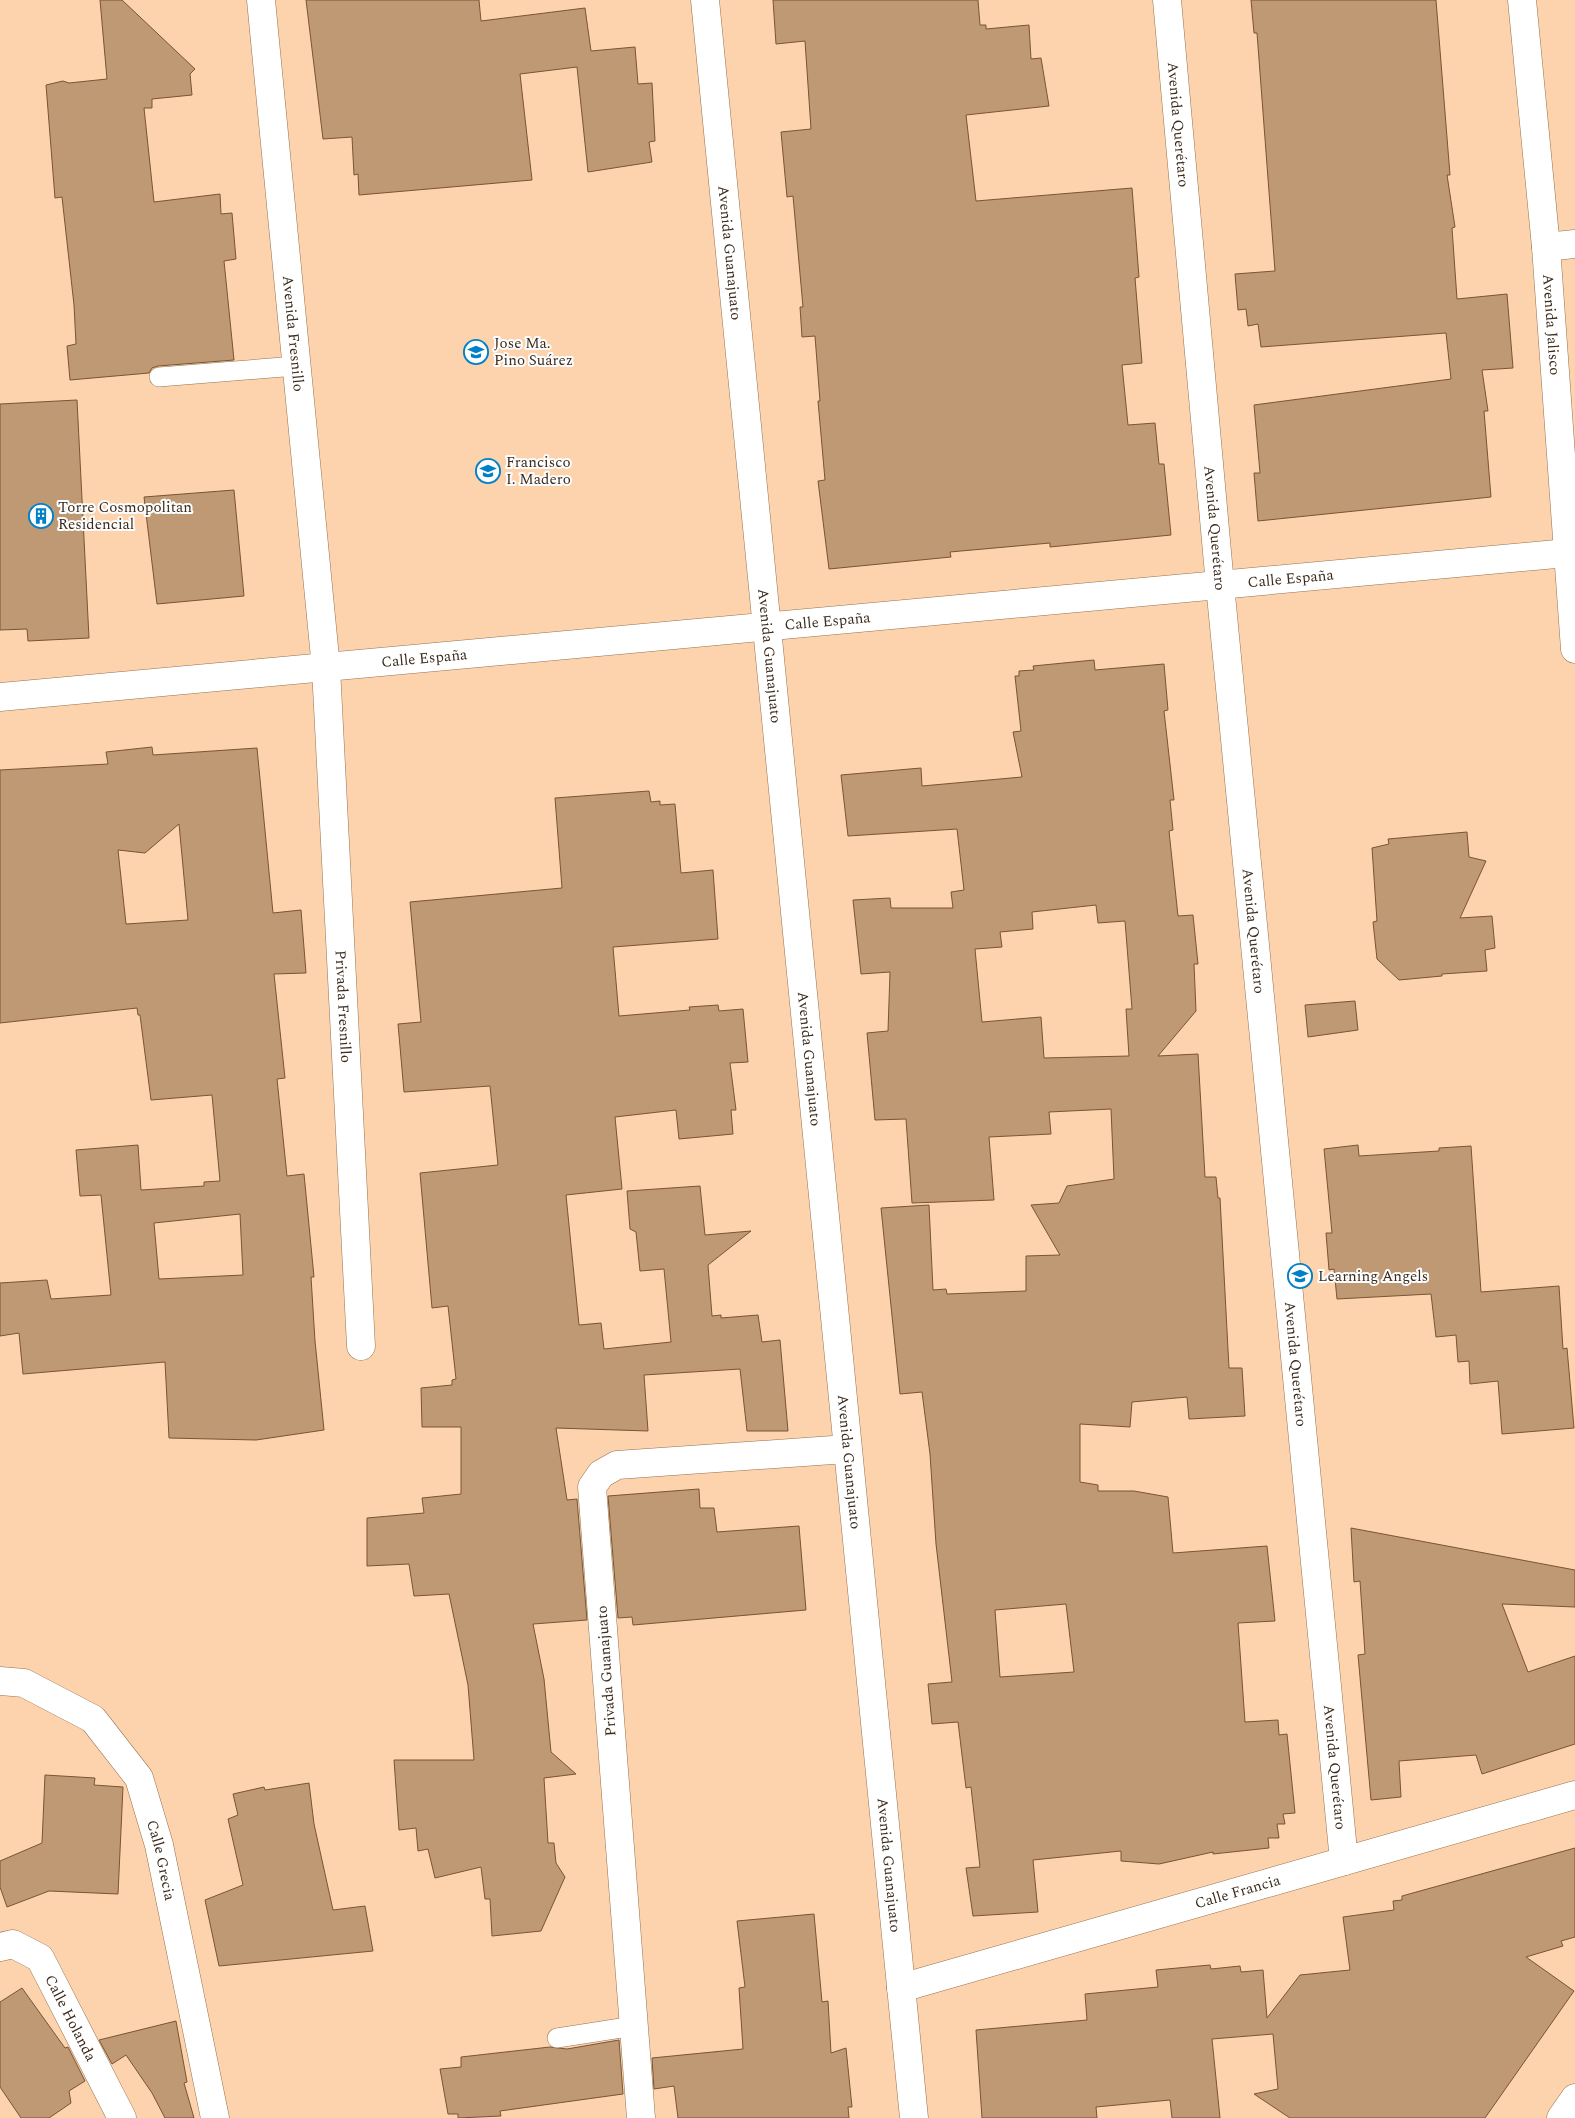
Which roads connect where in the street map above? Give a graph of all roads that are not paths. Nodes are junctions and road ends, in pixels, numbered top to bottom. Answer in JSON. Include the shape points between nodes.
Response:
{"nodes":[{"id":1,"x":261,"y":0,"type":"edge"},
{"id":2,"x":705,"y":0,"type":"edge"},
{"id":3,"x":1167,"y":0,"type":"edge"},
{"id":4,"x":1522,"y":0,"type":"edge"},
{"id":5,"x":1575,"y":244,"type":"edge"},
{"id":6,"x":1546,"y":247,"type":"junction"},
{"id":7,"x":296,"y":366,"type":"junction"},
{"id":8,"x":159,"y":377,"type":"dead end"},
{"id":9,"x":1567,"y":553,"type":"junction"},
{"id":10,"x":1220,"y":585,"type":"junction"},
{"id":11,"x":766,"y":627,"type":"junction"},
{"id":12,"x":1575,"y":649,"type":"edge"},
{"id":13,"x":326,"y":668,"type":"junction"},
{"id":14,"x":0,"y":697,"type":"edge"},
{"id":15,"x":361,"y":1346,"type":"dead end"},
{"id":16,"x":847,"y":1449,"type":"junction"},
{"id":17,"x":0,"y":1681,"type":"edge"},
{"id":18,"x":1575,"y":1795,"type":"edge"},
{"id":19,"x":1344,"y":1861,"type":"junction"},
{"id":20,"x":0,"y":1947,"type":"edge"},
{"id":21,"x":901,"y":1988,"type":"junction"},
{"id":22,"x":634,"y":2026,"type":"junction"},
{"id":23,"x":557,"y":2038,"type":"dead end"},
{"id":24,"x":1575,"y":2098,"type":"edge"},
{"id":25,"x":122,"y":2118,"type":"edge"},
{"id":26,"x":215,"y":2118,"type":"edge"},
{"id":27,"x":641,"y":2118,"type":"edge"},
{"id":28,"x":914,"y":2118,"type":"edge"},
{"id":29,"x":1561,"y":2118,"type":"edge"}],
"edges":[{"from":1,"to":7,"type":"street","name":"Avenida Fresnillo"},
{"from":2,"to":11,"type":"street","name":"Avenida Guanajuato"},
{"from":3,"to":10,"type":"street","name":"Avenida Querétaro"},
{"from":4,"to":6,"type":"street","name":"Avenida Jalisco"},
{"from":5,"to":6,"type":"street"},
{"from":6,"to":9,"type":"street","name":"Avenida Jalisco"},
{"from":7,"to":8,"type":"lane"},
{"from":7,"to":13,"type":"street","name":"Avenida Fresnillo"},
{"from":9,"to":10,"type":"street","name":"Calle España"},
{"from":9,"to":12,"type":"street","name":"Avenida Jalisco"},
{"from":10,"to":11,"type":"street","name":"Calle España"},
{"from":10,"to":19,"type":"street","name":"Avenida Querétaro"},
{"from":11,"to":13,"type":"street","name":"Calle España"},
{"from":11,"to":16,"type":"street","name":"Avenida Guanajuato"},
{"from":13,"to":14,"type":"street","name":"Calle España"},
{"from":13,"to":15,"type":"street","name":"Privada Fresnillo"},
{"from":16,"to":21,"type":"street","name":"Avenida Guanajuato"},
{"from":16,"to":22,"type":"street","name":"Privada Guanajuato","via":[[617,1465],[601,1474],[592,1487]]},
{"from":17,"to":26,"type":"street","name":"Calle Grecia","via":[[24,1683],[93,1719],[139,1778],[159,1845]]},
{"from":18,"to":19,"type":"street","name":"Calle Francia"},
{"from":19,"to":21,"type":"street","name":"Calle Francia"},
{"from":20,"to":25,"type":"street","name":"Calle Holanda","via":[[13,1944],[40,1958]]},
{"from":21,"to":28,"type":"street","name":"Avenida Guanajuato"},
{"from":22,"to":23,"type":"lane"},
{"from":22,"to":27,"type":"street","name":"Privada Guanajuato"},
{"from":24,"to":29,"type":"street"}]}
